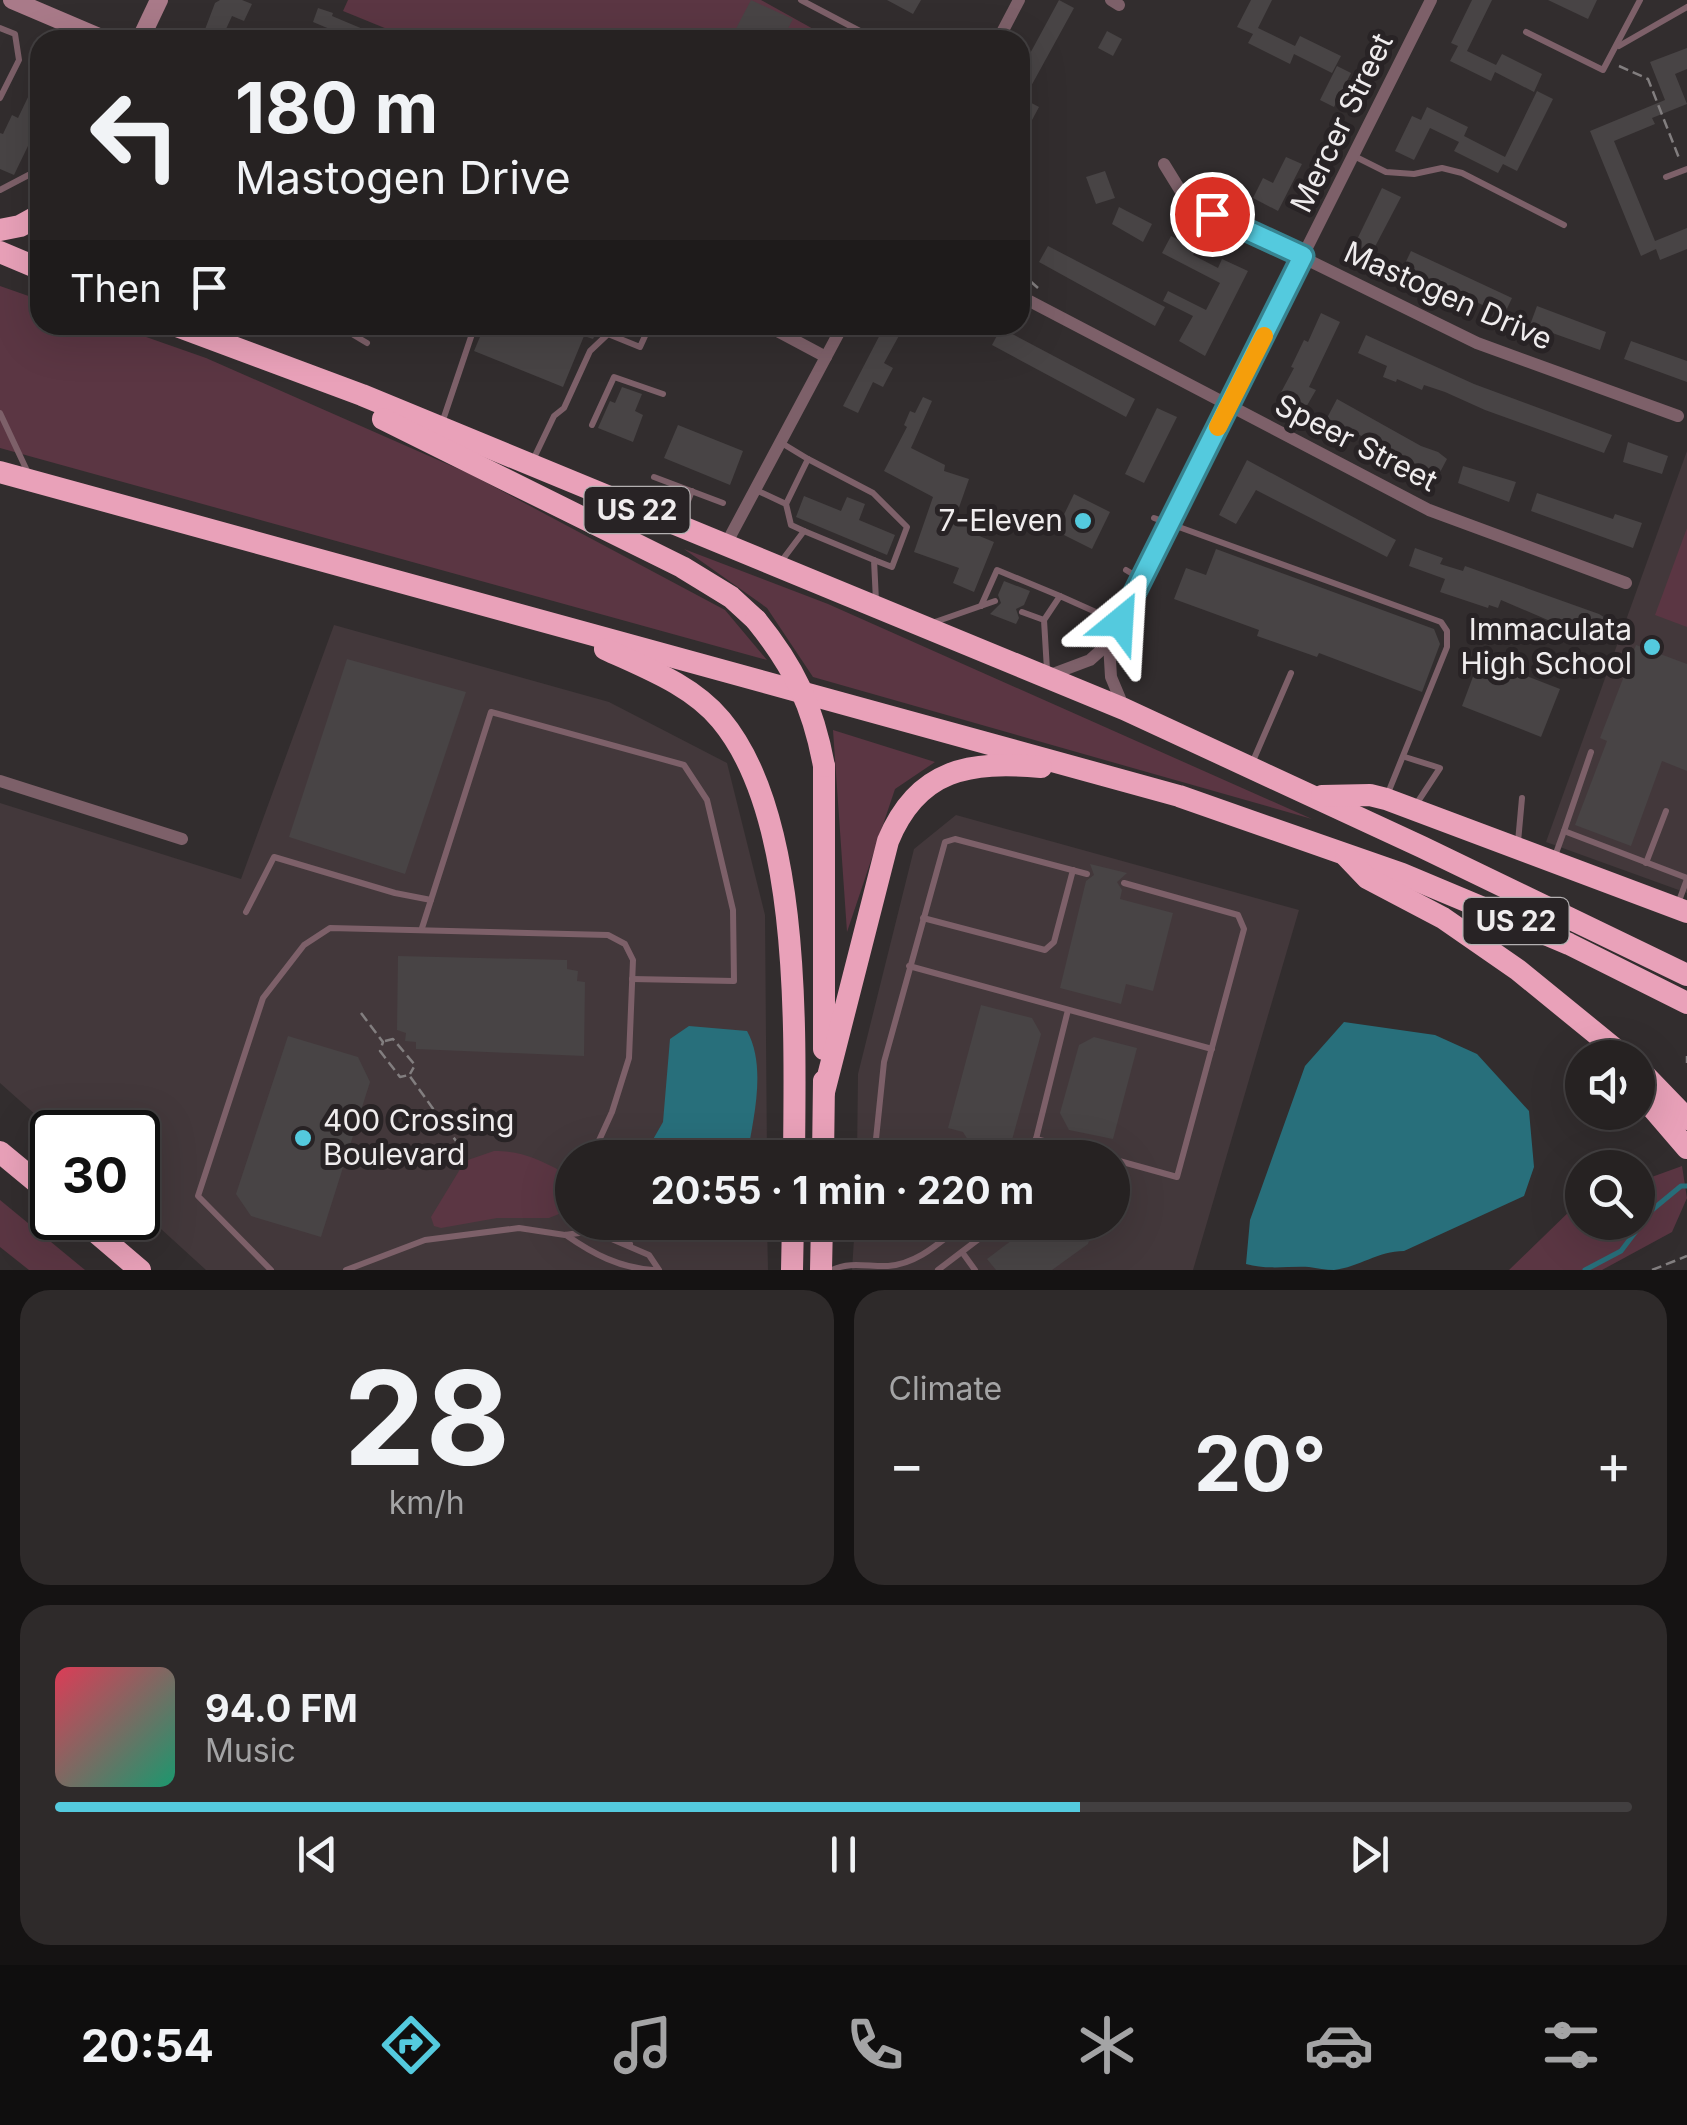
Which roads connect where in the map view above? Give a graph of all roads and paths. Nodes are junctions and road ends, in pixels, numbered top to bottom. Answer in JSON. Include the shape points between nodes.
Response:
{"nodes":[{"id":1,"x":12,"y":0,"type":"edge"},
{"id":2,"x":158,"y":0,"type":"edge"},
{"id":3,"x":801,"y":0,"type":"edge"},
{"id":4,"x":1019,"y":0,"type":"edge"},
{"id":5,"x":1430,"y":0,"type":"edge"},
{"id":6,"x":1640,"y":0,"type":"edge"},
{"id":7,"x":1685,"y":3,"type":"edge"},
{"id":8,"x":69,"y":23,"type":"junction"},
{"id":9,"x":0,"y":28,"type":"edge"},
{"id":10,"x":76,"y":30,"type":"edge"},
{"id":11,"x":84,"y":30,"type":"edge"},
{"id":12,"x":144,"y":30,"type":"edge"},
{"id":13,"x":858,"y":30,"type":"edge"},
{"id":14,"x":1003,"y":30,"type":"edge"},
{"id":15,"x":1526,"y":32,"type":"dead end"},
{"id":16,"x":1615,"y":48,"type":"junction"},
{"id":17,"x":1608,"y":61,"type":"junction"},
{"id":18,"x":0,"y":98,"type":"edge"},
{"id":19,"x":1353,"y":156,"type":"junction"},
{"id":20,"x":1164,"y":164,"type":"dead end"},
{"id":21,"x":1685,"y":170,"type":"edge"},
{"id":22,"x":30,"y":174,"type":"edge"},
{"id":23,"x":1666,"y":177,"type":"dead end"},
{"id":24,"x":0,"y":190,"type":"edge"},
{"id":25,"x":30,"y":220,"type":"edge"},
{"id":26,"x":1564,"y":224,"type":"dead end"},
{"id":27,"x":0,"y":230,"type":"edge"},
{"id":28,"x":0,"y":252,"type":"edge"},
{"id":29,"x":1303,"y":256,"type":"junction"},
{"id":30,"x":30,"y":265,"type":"edge"},
{"id":31,"x":1030,"y":281,"type":"edge"},
{"id":32,"x":1038,"y":288,"type":"dead end"},
{"id":33,"x":1030,"y":301,"type":"edge"},
{"id":34,"x":200,"y":335,"type":"edge"},
{"id":35,"x":354,"y":335,"type":"edge"},
{"id":36,"x":472,"y":335,"type":"edge"},
{"id":37,"x":607,"y":335,"type":"edge"},
{"id":38,"x":610,"y":335,"type":"edge"},
{"id":39,"x":645,"y":335,"type":"edge"},
{"id":40,"x":785,"y":335,"type":"edge"},
{"id":41,"x":838,"y":335,"type":"edge"},
{"id":42,"x":367,"y":343,"type":"dead end"},
{"id":43,"x":226,"y":345,"type":"junction"},
{"id":44,"x":826,"y":357,"type":"junction"},
{"id":45,"x":663,"y":394,"type":"dead end"},
{"id":46,"x":1229,"y":406,"type":"junction"},
{"id":47,"x":0,"y":413,"type":"edge"},
{"id":48,"x":1678,"y":416,"type":"dead end"},
{"id":49,"x":592,"y":425,"type":"dead end"},
{"id":50,"x":440,"y":428,"type":"junction"},
{"id":51,"x":780,"y":442,"type":"junction"},
{"id":52,"x":808,"y":459,"type":"junction"},
{"id":53,"x":530,"y":465,"type":"junction"},
{"id":54,"x":0,"y":472,"type":"edge"},
{"id":55,"x":654,"y":477,"type":"dead end"},
{"id":56,"x":32,"y":480,"type":"junction"},
{"id":57,"x":755,"y":490,"type":"junction"},
{"id":58,"x":692,"y":491,"type":"junction"},
{"id":59,"x":723,"y":503,"type":"dead end"},
{"id":60,"x":786,"y":504,"type":"junction"},
{"id":61,"x":1154,"y":518,"type":"dead end"},
{"id":62,"x":1170,"y":522,"type":"junction"},
{"id":63,"x":678,"y":527,"type":"junction"},
{"id":64,"x":804,"y":531,"type":"junction"},
{"id":65,"x":725,"y":546,"type":"junction"},
{"id":66,"x":874,"y":560,"type":"junction"},
{"id":67,"x":777,"y":567,"type":"junction"},
{"id":68,"x":1126,"y":570,"type":"dead end"},
{"id":69,"x":1142,"y":579,"type":"junction"},
{"id":70,"x":1626,"y":583,"type":"dead end"},
{"id":71,"x":1060,"y":596,"type":"junction"},
{"id":72,"x":995,"y":602,"type":"dead end"},
{"id":73,"x":982,"y":606,"type":"junction"},
{"id":74,"x":876,"y":608,"type":"junction"},
{"id":75,"x":1022,"y":612,"type":"dead end"},
{"id":76,"x":1044,"y":620,"type":"junction"},
{"id":77,"x":548,"y":622,"type":"junction"},
{"id":78,"x":1120,"y":622,"type":"junction"},
{"id":79,"x":924,"y":627,"type":"junction"},
{"id":80,"x":1109,"y":643,"type":"junction"},
{"id":81,"x":1291,"y":672,"type":"dead end"},
{"id":82,"x":1047,"y":676,"type":"junction"},
{"id":83,"x":1124,"y":709,"type":"junction"},
{"id":84,"x":1591,"y":752,"type":"dead end"},
{"id":85,"x":1405,"y":757,"type":"junction"},
{"id":86,"x":1250,"y":766,"type":"junction"},
{"id":87,"x":1094,"y":772,"type":"junction"},
{"id":88,"x":0,"y":781,"type":"edge"},
{"id":89,"x":1313,"y":796,"type":"junction"},
{"id":90,"x":1522,"y":798,"type":"dead end"},
{"id":91,"x":1386,"y":799,"type":"junction"},
{"id":92,"x":1414,"y":808,"type":"junction"},
{"id":93,"x":1666,"y":810,"type":"dead end"},
{"id":94,"x":1564,"y":831,"type":"junction"},
{"id":95,"x":182,"y":839,"type":"dead end"},
{"id":96,"x":1517,"y":848,"type":"junction"},
{"id":97,"x":1340,"y":850,"type":"junction"},
{"id":98,"x":1552,"y":862,"type":"junction"},
{"id":99,"x":1646,"y":863,"type":"junction"},
{"id":100,"x":1073,"y":870,"type":"junction"},
{"id":101,"x":1087,"y":874,"type":"dead end"},
{"id":102,"x":1687,"y":879,"type":"edge"},
{"id":103,"x":1124,"y":883,"type":"dead end"},
{"id":104,"x":431,"y":900,"type":"junction"},
{"id":105,"x":1682,"y":910,"type":"edge"},
{"id":106,"x":246,"y":912,"type":"dead end"},
{"id":107,"x":923,"y":918,"type":"junction"},
{"id":108,"x":422,"y":928,"type":"junction"},
{"id":109,"x":909,"y":966,"type":"junction"},
{"id":110,"x":1687,"y":975,"type":"edge"},
{"id":111,"x":632,"y":979,"type":"junction"},
{"id":112,"x":1687,"y":1003,"type":"edge"},
{"id":113,"x":1068,"y":1010,"type":"junction"},
{"id":114,"x":362,"y":1012,"type":"dead end"},
{"id":115,"x":1589,"y":1029,"type":"junction"},
{"id":116,"x":1597,"y":1040,"type":"edge"},
{"id":117,"x":1603,"y":1040,"type":"edge"},
{"id":118,"x":384,"y":1042,"type":"junction"},
{"id":119,"x":1212,"y":1049,"type":"junction"},
{"id":120,"x":1687,"y":1056,"type":"edge"},
{"id":121,"x":1687,"y":1064,"type":"edge"},
{"id":122,"x":409,"y":1076,"type":"junction"},
{"id":123,"x":1655,"y":1086,"type":"edge"},
{"id":124,"x":824,"y":1092,"type":"junction"},
{"id":125,"x":1655,"y":1111,"type":"edge"},
{"id":126,"x":1687,"y":1119,"type":"edge"},
{"id":127,"x":876,"y":1139,"type":"dead end"},
{"id":128,"x":1036,"y":1139,"type":"joint"},
{"id":129,"x":456,"y":1140,"type":"dead end"},
{"id":130,"x":599,"y":1140,"type":"edge"},
{"id":131,"x":794,"y":1140,"type":"edge"},
{"id":132,"x":823,"y":1140,"type":"edge"},
{"id":133,"x":1040,"y":1140,"type":"edge"},
{"id":134,"x":1687,"y":1148,"type":"edge"},
{"id":135,"x":0,"y":1152,"type":"edge"},
{"id":136,"x":1130,"y":1163,"type":"edge"},
{"id":137,"x":30,"y":1177,"type":"edge"},
{"id":138,"x":555,"y":1233,"type":"edge"},
{"id":139,"x":105,"y":1240,"type":"edge"},
{"id":140,"x":573,"y":1240,"type":"edge"},
{"id":141,"x":617,"y":1240,"type":"edge"},
{"id":142,"x":626,"y":1240,"type":"edge"},
{"id":143,"x":793,"y":1240,"type":"edge"},
{"id":144,"x":822,"y":1240,"type":"edge"},
{"id":145,"x":943,"y":1240,"type":"edge"},
{"id":146,"x":978,"y":1240,"type":"edge"},
{"id":147,"x":630,"y":1245,"type":"junction"},
{"id":148,"x":962,"y":1252,"type":"junction"},
{"id":149,"x":1687,"y":1256,"type":"edge"},
{"id":150,"x":140,"y":1270,"type":"edge"},
{"id":151,"x":271,"y":1270,"type":"edge"},
{"id":152,"x":346,"y":1270,"type":"edge"},
{"id":153,"x":656,"y":1270,"type":"edge"},
{"id":154,"x":792,"y":1270,"type":"edge"},
{"id":155,"x":821,"y":1270,"type":"edge"},
{"id":156,"x":832,"y":1270,"type":"edge"},
{"id":157,"x":938,"y":1270,"type":"edge"},
{"id":158,"x":974,"y":1270,"type":"edge"},
{"id":159,"x":1652,"y":1270,"type":"edge"}],
"edges":[{"from":1,"to":8,"type":"street"},
{"from":2,"to":12,"type":"street"},
{"from":3,"to":13,"type":"lane"},
{"from":4,"to":14,"type":"street"},
{"from":5,"to":19,"type":"street","name":"Mercer Street"},
{"from":6,"to":16,"type":"lane"},
{"from":7,"to":16,"type":"lane"},
{"from":8,"to":10,"type":"street"},
{"from":8,"to":11,"type":"street"},
{"from":9,"to":18,"type":"lane","via":[[15,34],[18,60]]},
{"from":15,"to":17,"type":"lane","via":[[1604,70]]},
{"from":16,"to":17,"type":"lane"},
{"from":17,"to":21,"type":"path","via":[[1648,79]]},
{"from":19,"to":26,"type":"lane","via":[[1386,172],[1462,173]]},
{"from":19,"to":29,"type":"street","name":"Mercer Street"},
{"from":20,"to":29,"type":"street","name":"Mastogen Drive","via":[[1196,203]]},
{"from":21,"to":23,"type":"lane"},
{"from":22,"to":24,"type":"lane"},
{"from":25,"to":27,"type":"highway"},
{"from":28,"to":30,"type":"highway"},
{"from":29,"to":46,"type":"street","name":"Mercer Street"},
{"from":29,"to":48,"type":"street","name":"Mastogen Drive","via":[[1477,343]]},
{"from":31,"to":32,"type":"path"},
{"from":33,"to":46,"type":"street","name":"Speer Street"},
{"from":34,"to":43,"type":"highway","number":"US 22"},
{"from":35,"to":42,"type":"lane"},
{"from":36,"to":50,"type":"lane"},
{"from":37,"to":53,"type":"lane","via":[[590,351]]},
{"from":38,"to":39,"type":"lane","via":[[640,347]]},
{"from":40,"to":44,"type":"street"},
{"from":41,"to":44,"type":"street"},
{"from":43,"to":50,"type":"highway","number":"US 22"},
{"from":43,"to":124,"type":"highway","bridge":true,"via":[[682,567],[756,620],[793,670],[824,766]]},
{"from":44,"to":51,"type":"street"},
{"from":45,"to":49,"type":"lane","via":[[614,378]]},
{"from":46,"to":62,"type":"street","name":"Mercer Street"},
{"from":46,"to":70,"type":"street","name":"Speer Street","via":[[1429,510]]},
{"from":47,"to":56,"type":"lane"},
{"from":50,"to":53,"type":"highway","number":"US 22"},
{"from":51,"to":52,"type":"lane"},
{"from":51,"to":57,"type":"street"},
{"from":52,"to":60,"type":"lane"},
{"from":52,"to":66,"type":"lane","via":[[873,493],[907,527],[892,567]]},
{"from":53,"to":63,"type":"highway","number":"US 22"},
{"from":54,"to":56,"type":"highway","number":"US 22"},
{"from":55,"to":58,"type":"lane"},
{"from":56,"to":77,"type":"highway","number":"US 22"},
{"from":57,"to":60,"type":"lane"},
{"from":57,"to":65,"type":"street"},
{"from":58,"to":59,"type":"lane"},
{"from":58,"to":63,"type":"lane"},
{"from":60,"to":64,"type":"lane","via":[[791,525]]},
{"from":61,"to":62,"type":"lane"},
{"from":62,"to":69,"type":"street","name":"Mercer Street"},
{"from":62,"to":85,"type":"lane","via":[[1440,622],[1447,646]]},
{"from":63,"to":65,"type":"highway","number":"US 22"},
{"from":64,"to":66,"type":"lane"},
{"from":64,"to":67,"type":"lane"},
{"from":65,"to":67,"type":"highway","number":"US 22"},
{"from":66,"to":74,"type":"lane"},
{"from":67,"to":74,"type":"highway","number":"US 22"},
{"from":68,"to":69,"type":"lane"},
{"from":69,"to":78,"type":"street","name":"Mercer Street"},
{"from":71,"to":73,"type":"lane","via":[[997,570]]},
{"from":71,"to":76,"type":"lane"},
{"from":71,"to":78,"type":"lane"},
{"from":72,"to":73,"type":"lane"},
{"from":73,"to":79,"type":"lane"},
{"from":74,"to":79,"type":"highway","number":"US 22"},
{"from":75,"to":76,"type":"lane"},
{"from":76,"to":82,"type":"lane"},
{"from":77,"to":87,"type":"highway","number":"US 22"},
{"from":77,"to":131,"type":"highway","via":[[692,692],[746,753],[763,795],[783,890],[793,1001]]},
{"from":78,"to":80,"type":"street","name":"Mercer Street"},
{"from":79,"to":82,"type":"highway","number":"US 22"},
{"from":80,"to":82,"type":"street","via":[[1090,660]]},
{"from":80,"to":83,"type":"street"},
{"from":81,"to":86,"type":"lane"},
{"from":82,"to":83,"type":"highway","number":"US 22"},
{"from":83,"to":86,"type":"highway","number":"US 22"},
{"from":84,"to":94,"type":"lane"},
{"from":85,"to":91,"type":"lane"},
{"from":85,"to":92,"type":"lane","via":[[1440,768]]},
{"from":86,"to":89,"type":"highway","number":"US 22"},
{"from":87,"to":97,"type":"highway","number":"US 22"},
{"from":87,"to":124,"type":"highway","via":[[968,767],[910,800],[888,841]]},
{"from":88,"to":95,"type":"street"},
{"from":89,"to":91,"type":"highway"},
{"from":89,"to":110,"type":"highway","number":"US 22"},
{"from":90,"to":96,"type":"lane"},
{"from":91,"to":92,"type":"highway"},
{"from":92,"to":96,"type":"highway"},
{"from":93,"to":99,"type":"lane"},
{"from":94,"to":98,"type":"lane"},
{"from":94,"to":99,"type":"lane"},
{"from":96,"to":98,"type":"highway"},
{"from":97,"to":112,"type":"highway","number":"US 22","via":[[1569,944]]},
{"from":97,"to":115,"type":"highway","via":[[1367,878],[1470,936]]},
{"from":98,"to":105,"type":"highway"},
{"from":99,"to":102,"type":"lane"},
{"from":100,"to":101,"type":"lane"},
{"from":100,"to":107,"type":"lane","via":[[950,840]]},
{"from":100,"to":107,"type":"lane","via":[[1054,942],[1044,950]]},
{"from":102,"to":105,"type":"lane"},
{"from":103,"to":119,"type":"lane","via":[[1242,918]]},
{"from":104,"to":106,"type":"lane","via":[[274,857]]},
{"from":104,"to":108,"type":"lane"},
{"from":104,"to":111,"type":"lane","via":[[491,712],[684,765],[707,800],[733,910],[734,981]]},
{"from":107,"to":109,"type":"lane"},
{"from":108,"to":111,"type":"lane","via":[[608,935],[630,951]]},
{"from":108,"to":151,"type":"lane","via":[[330,928],[304,945],[263,998],[198,1196]]},
{"from":109,"to":113,"type":"lane"},
{"from":109,"to":127,"type":"lane","via":[[884,1062]]},
{"from":111,"to":130,"type":"lane","via":[[629,1058]]},
{"from":113,"to":119,"type":"lane"},
{"from":113,"to":128,"type":"lane"},
{"from":114,"to":118,"type":"path"},
{"from":115,"to":116,"type":"highway"},
{"from":115,"to":117,"type":"highway"},
{"from":118,"to":122,"type":"path","via":[[380,1051],[400,1077]]},
{"from":118,"to":122,"type":"path","via":[[393,1040],[415,1065]]},
{"from":119,"to":136,"type":"lane","via":[[1177,1176]]},
{"from":120,"to":121,"type":"path"},
{"from":122,"to":129,"type":"path"},
{"from":123,"to":126,"type":"highway"},
{"from":124,"to":132,"type":"highway"},
{"from":125,"to":134,"type":"highway"},
{"from":128,"to":133,"type":"lane"},
{"from":135,"to":137,"type":"highway"},
{"from":138,"to":152,"type":"lane","via":[[519,1228],[425,1240]]},
{"from":139,"to":150,"type":"highway"},
{"from":140,"to":153,"type":"lane","via":[[632,1269]]},
{"from":141,"to":147,"type":"lane"},
{"from":142,"to":147,"type":"lane"},
{"from":143,"to":154,"type":"highway"},
{"from":144,"to":155,"type":"highway"},
{"from":145,"to":156,"type":"lane","via":[[906,1263]]},
{"from":146,"to":148,"type":"lane"},
{"from":147,"to":153,"type":"lane","via":[[649,1255]]},
{"from":148,"to":157,"type":"lane"},
{"from":148,"to":158,"type":"lane"},
{"from":149,"to":159,"type":"path"}]}
